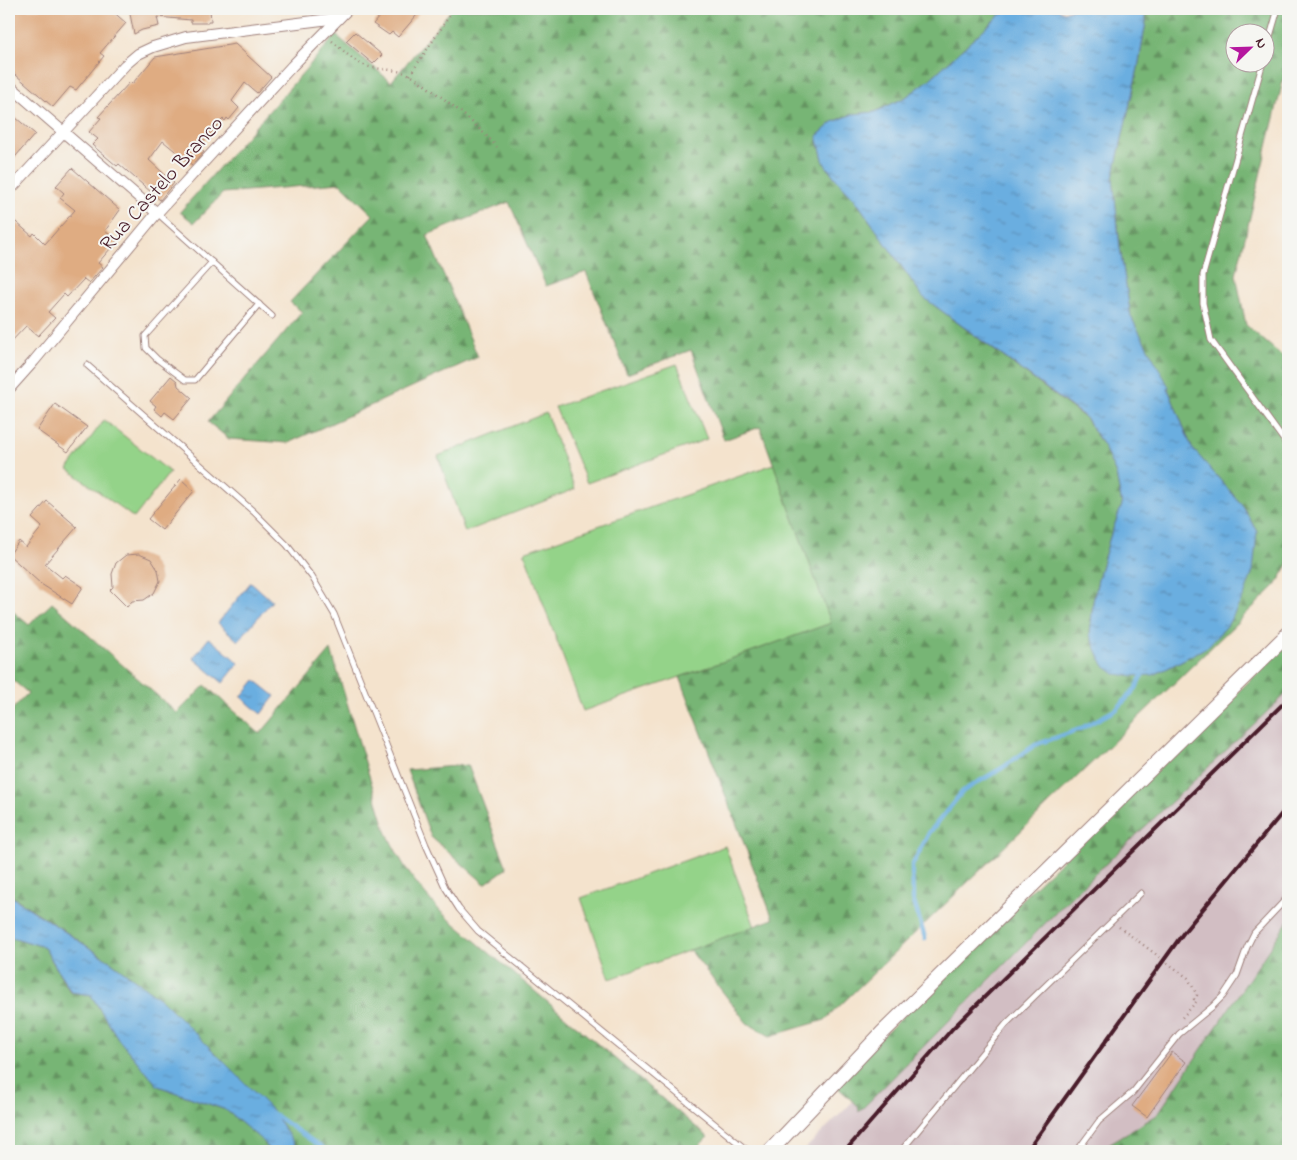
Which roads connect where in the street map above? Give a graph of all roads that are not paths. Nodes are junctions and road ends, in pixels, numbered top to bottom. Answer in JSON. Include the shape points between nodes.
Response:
{"nodes":[{"id":1,"x":348,"y":9,"type":"edge"},
{"id":2,"x":1278,"y":9,"type":"edge"},
{"id":3,"x":338,"y":18,"type":"junction"},
{"id":4,"x":1274,"y":23,"type":"edge"},
{"id":5,"x":1260,"y":72,"type":"edge"},
{"id":6,"x":9,"y":85,"type":"edge"},
{"id":7,"x":62,"y":132,"type":"junction"},
{"id":8,"x":9,"y":191,"type":"edge"},
{"id":9,"x":157,"y":213,"type":"junction"},
{"id":10,"x":212,"y":262,"type":"junction"},
{"id":11,"x":259,"y":304,"type":"junction"},
{"id":12,"x":272,"y":316,"type":"dead end"},
{"id":13,"x":86,"y":366,"type":"dead end"},
{"id":14,"x":9,"y":389,"type":"edge"},
{"id":15,"x":1288,"y":446,"type":"edge"},
{"id":16,"x":1288,"y":634,"type":"edge"},
{"id":17,"x":1141,"y":892,"type":"dead end"},
{"id":18,"x":1288,"y":896,"type":"edge"},
{"id":19,"x":748,"y":1151,"type":"edge"},
{"id":20,"x":770,"y":1151,"type":"edge"},
{"id":21,"x":901,"y":1151,"type":"edge"},
{"id":22,"x":1076,"y":1151,"type":"edge"}],
"edges":[{"from":1,"to":3,"type":"street","name":"Rua Castelo Branco"},
{"from":2,"to":4,"type":"lane"},
{"from":3,"to":7,"type":"street","via":[[186,37],[153,47],[125,65]]},
{"from":3,"to":9,"type":"street","name":"Rua Castelo Branco"},
{"from":5,"to":15,"type":"lane","via":[[1203,275],[1203,303],[1212,340]]},
{"from":6,"to":7,"type":"street"},
{"from":7,"to":8,"type":"street"},
{"from":7,"to":9,"type":"street"},
{"from":9,"to":10,"type":"lane"},
{"from":9,"to":14,"type":"street","name":"Rua Castelo Branco"},
{"from":10,"to":11,"type":"lane"},
{"from":10,"to":11,"type":"lane","via":[[144,336],[146,348],[157,359],[185,380],[195,380]]},
{"from":11,"to":12,"type":"lane"},
{"from":13,"to":19,"type":"lane","via":[[254,512],[287,545],[312,578],[334,614],[426,845],[459,909],[478,931]]},
{"from":16,"to":20,"type":"street","via":[[889,1026]]},
{"from":17,"to":21,"type":"lane","via":[[1006,1024]]},
{"from":18,"to":22,"type":"lane","via":[[1252,936],[1237,974],[1223,996],[1179,1034],[1133,1092],[1100,1121]]}]}
